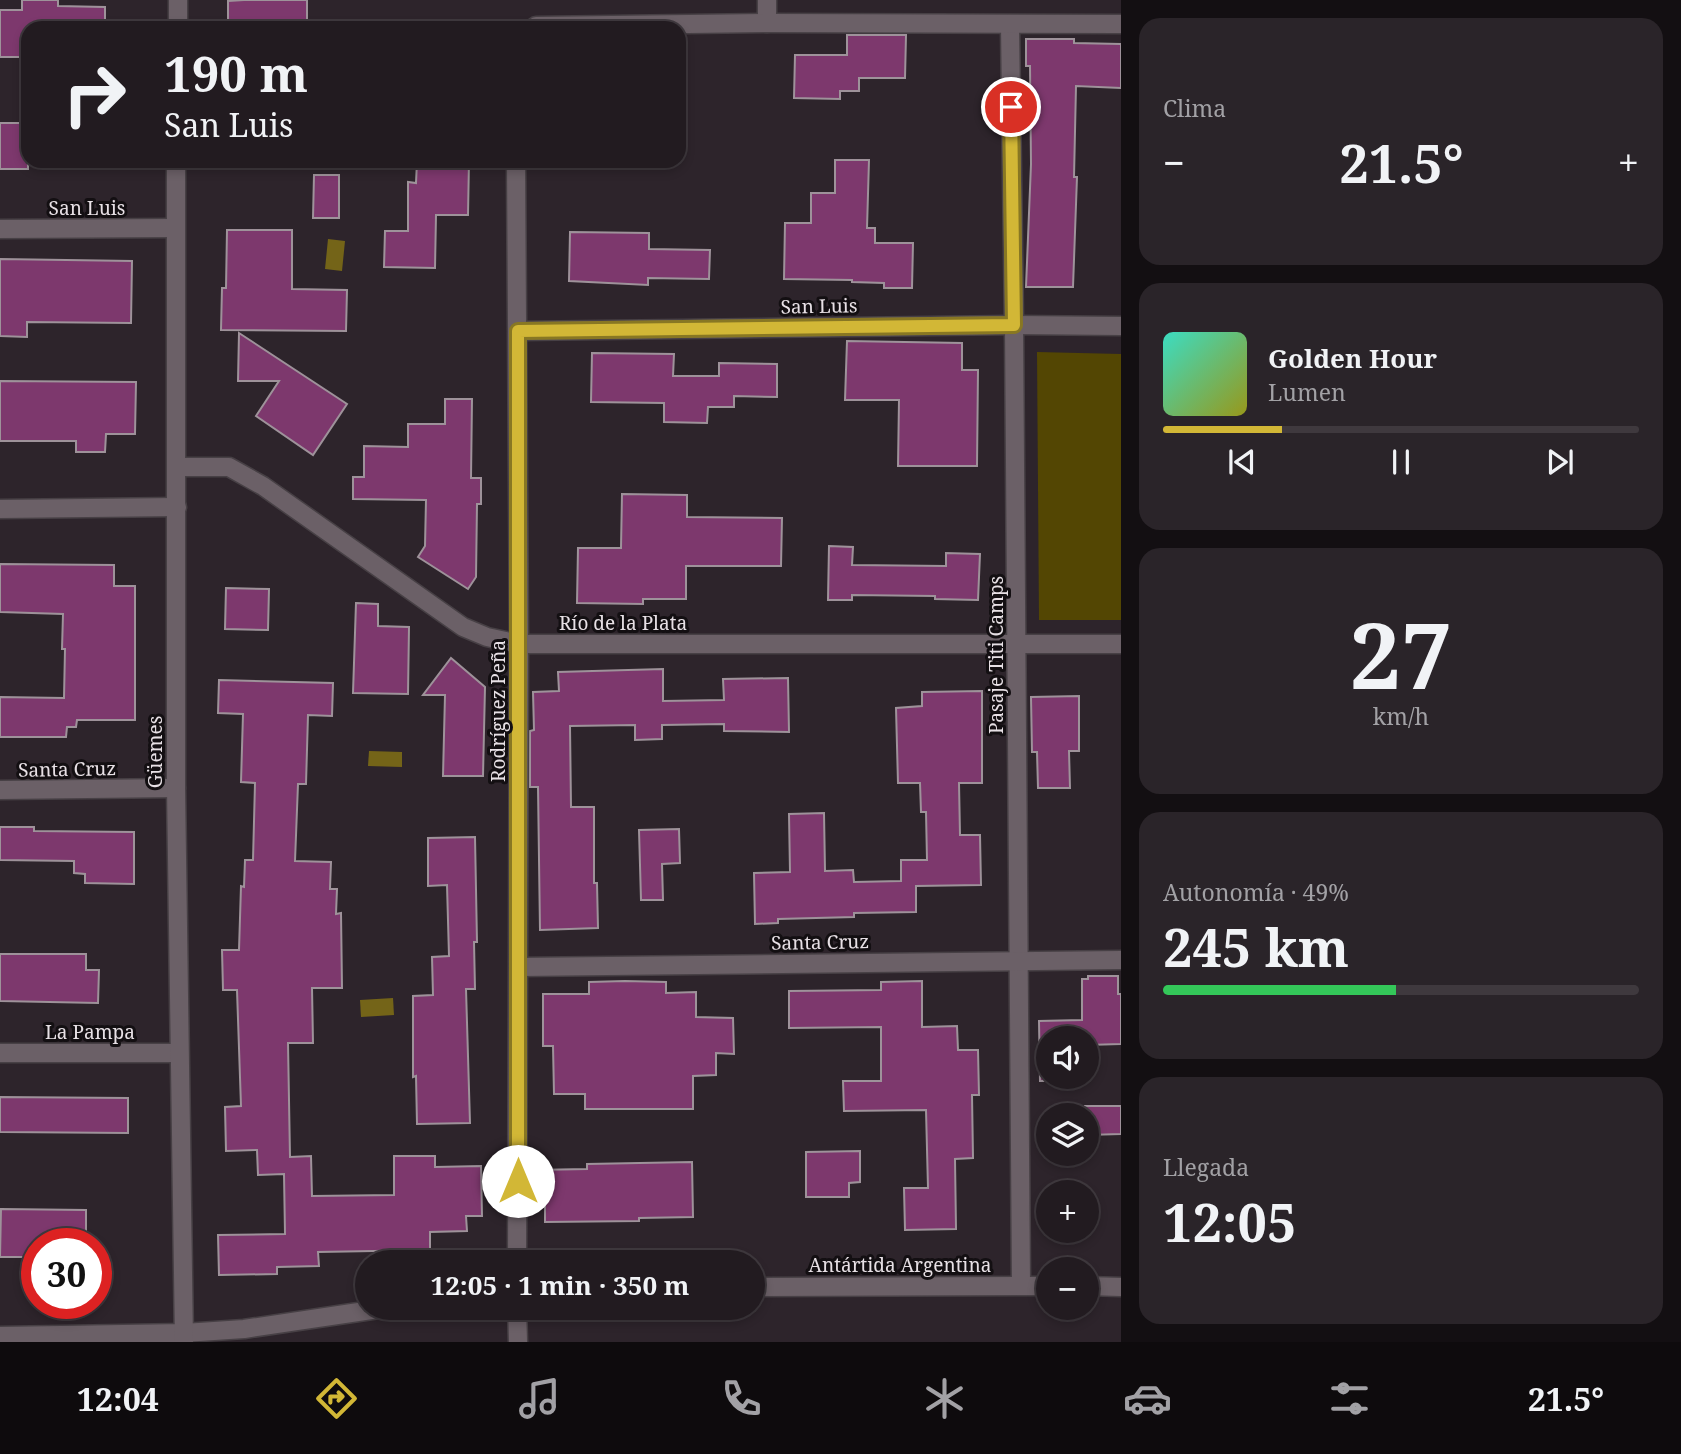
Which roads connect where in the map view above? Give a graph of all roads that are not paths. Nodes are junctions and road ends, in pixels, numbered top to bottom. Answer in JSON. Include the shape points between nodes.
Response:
{"nodes":[{"id":1,"x":178,"y":0,"type":"edge"},
{"id":2,"x":767,"y":0,"type":"edge"},
{"id":3,"x":177,"y":21,"type":"edge"},
{"id":4,"x":767,"y":23,"type":"junction"},
{"id":5,"x":686,"y":24,"type":"edge"},
{"id":6,"x":1010,"y":24,"type":"junction"},
{"id":7,"x":1121,"y":24,"type":"edge"},
{"id":8,"x":176,"y":168,"type":"edge"},
{"id":9,"x":516,"y":168,"type":"edge"},
{"id":10,"x":175,"y":228,"type":"junction"},
{"id":11,"x":0,"y":229,"type":"edge"},
{"id":12,"x":1014,"y":325,"type":"junction"},
{"id":13,"x":1121,"y":326,"type":"edge"},
{"id":14,"x":518,"y":331,"type":"junction"},
{"id":15,"x":177,"y":467,"type":"junction"},
{"id":16,"x":177,"y":507,"type":"junction"},
{"id":17,"x":0,"y":509,"type":"edge"},
{"id":18,"x":519,"y":644,"type":"junction"},
{"id":19,"x":1121,"y":644,"type":"edge"},
{"id":20,"x":1017,"y":645,"type":"junction"},
{"id":21,"x":176,"y":789,"type":"junction"},
{"id":22,"x":0,"y":790,"type":"edge"},
{"id":23,"x":1121,"y":960,"type":"edge"},
{"id":24,"x":1019,"y":961,"type":"junction"},
{"id":25,"x":519,"y":967,"type":"junction"},
{"id":26,"x":179,"y":1053,"type":"junction"},
{"id":27,"x":0,"y":1054,"type":"edge"},
{"id":28,"x":517,"y":1250,"type":"edge"},
{"id":29,"x":1021,"y":1285,"type":"junction"},
{"id":30,"x":1036,"y":1286,"type":"edge"},
{"id":31,"x":1099,"y":1286,"type":"edge"},
{"id":32,"x":765,"y":1287,"type":"edge"},
{"id":33,"x":1121,"y":1287,"type":"edge"},
{"id":34,"x":355,"y":1312,"type":"edge"},
{"id":35,"x":517,"y":1320,"type":"edge"},
{"id":36,"x":0,"y":1336,"type":"edge"},
{"id":37,"x":184,"y":1338,"type":"edge"},
{"id":38,"x":518,"y":1342,"type":"edge"}],
"edges":[{"from":1,"to":3,"type":"street"},
{"from":2,"to":4,"type":"street"},
{"from":4,"to":5,"type":"street"},
{"from":4,"to":6,"type":"street"},
{"from":6,"to":7,"type":"street"},
{"from":6,"to":12,"type":"street","name":"Pasaje Titi Camps"},
{"from":8,"to":10,"type":"street","name":"Güemes"},
{"from":9,"to":14,"type":"street","name":"Rodríguez Peña"},
{"from":10,"to":11,"type":"street","name":"San Luis"},
{"from":10,"to":15,"type":"street","name":"Güemes"},
{"from":12,"to":13,"type":"street","name":"San Luis"},
{"from":12,"to":14,"type":"street","name":"San Luis"},
{"from":12,"to":20,"type":"street","name":"Pasaje Titi Camps"},
{"from":14,"to":18,"type":"street","name":"Rodríguez Peña"},
{"from":15,"to":16,"type":"street","name":"Güemes"},
{"from":15,"to":18,"type":"street","name":"Río de la Plata","via":[[229,467],[263,486],[463,627]]},
{"from":16,"to":17,"type":"street"},
{"from":16,"to":21,"type":"street","name":"Güemes"},
{"from":18,"to":20,"type":"street","name":"Río de la Plata"},
{"from":18,"to":25,"type":"street","name":"Rodríguez Peña"},
{"from":19,"to":20,"type":"street","name":"Río de la Plata"},
{"from":20,"to":24,"type":"street","name":"Pasaje Titi Camps"},
{"from":21,"to":22,"type":"street","name":"Santa Cruz"},
{"from":21,"to":26,"type":"street","name":"Güemes"},
{"from":23,"to":24,"type":"street","name":"Santa Cruz"},
{"from":24,"to":25,"type":"street","name":"Santa Cruz"},
{"from":24,"to":29,"type":"street","name":"Pasaje Titi Camps"},
{"from":25,"to":28,"type":"street","name":"Rodríguez Peña"},
{"from":26,"to":27,"type":"street","name":"La Pampa"},
{"from":26,"to":37,"type":"street","name":"Güemes"},
{"from":29,"to":30,"type":"street","name":"Antártida Argentina"},
{"from":29,"to":32,"type":"street","name":"Antártida Argentina"},
{"from":31,"to":33,"type":"street"},
{"from":34,"to":37,"type":"street"},
{"from":35,"to":38,"type":"street"},
{"from":36,"to":37,"type":"street"}]}
